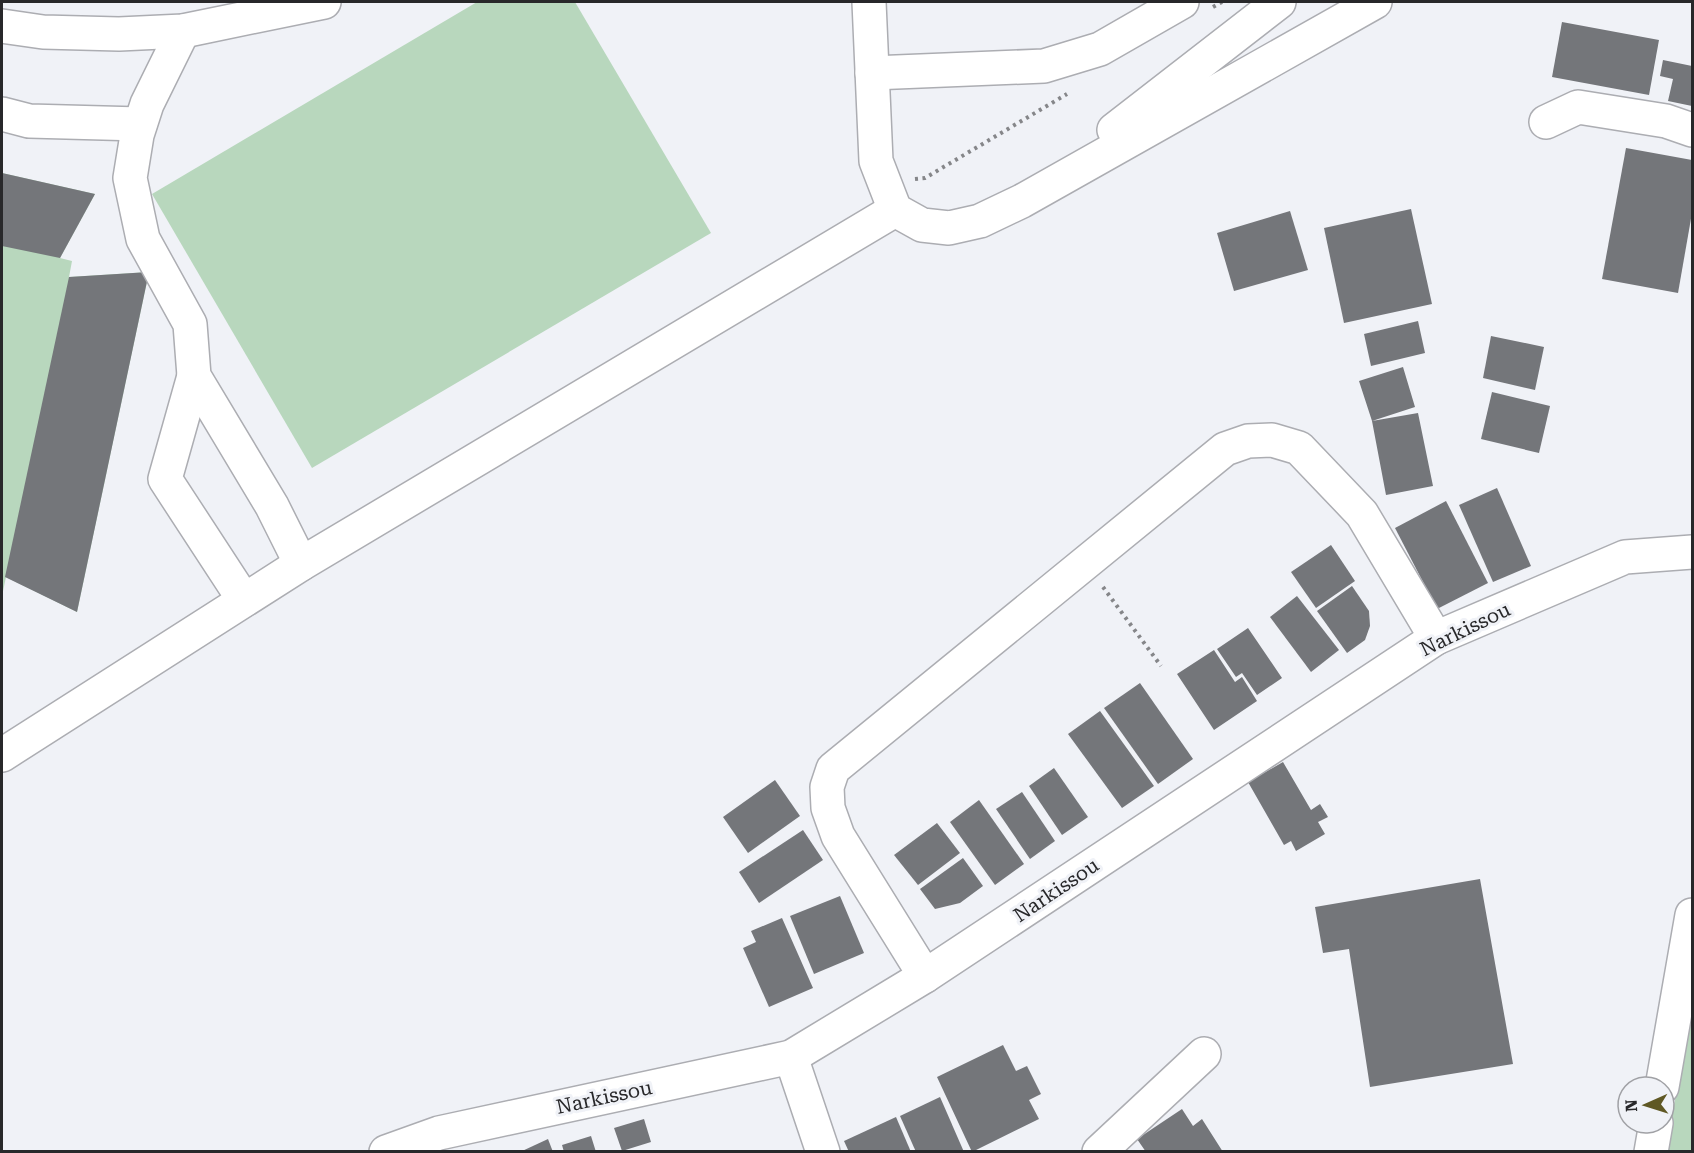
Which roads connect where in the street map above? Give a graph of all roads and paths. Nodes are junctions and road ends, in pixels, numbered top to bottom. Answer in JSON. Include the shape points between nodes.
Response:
{"nodes":[{"id":1,"x":324,"y":2,"type":"edge"},
{"id":2,"x":868,"y":2,"type":"edge"},
{"id":3,"x":1222,"y":2,"type":"edge"},
{"id":4,"x":1279,"y":2,"type":"edge"},
{"id":5,"x":1375,"y":2,"type":"edge"},
{"id":6,"x":1197,"y":5,"type":"edge"},
{"id":7,"x":2,"y":26,"type":"edge"},
{"id":8,"x":183,"y":31,"type":"junction"},
{"id":9,"x":872,"y":73,"type":"junction"},
{"id":10,"x":1068,"y":93,"type":"dead end"},
{"id":11,"x":2,"y":114,"type":"edge"},
{"id":12,"x":1546,"y":122,"type":"dead end"},
{"id":13,"x":140,"y":124,"type":"junction"},
{"id":14,"x":1692,"y":130,"type":"edge"},
{"id":15,"x":890,"y":198,"type":"junction"},
{"id":16,"x":1022,"y":201,"type":"junction"},
{"id":17,"x":194,"y":376,"type":"junction"},
{"id":18,"x":1692,"y":552,"type":"edge"},
{"id":19,"x":1085,"y":563,"type":"junction"},
{"id":20,"x":301,"y":564,"type":"junction"},
{"id":21,"x":244,"y":600,"type":"junction"},
{"id":22,"x":1436,"y":638,"type":"junction"},
{"id":23,"x":1161,"y":666,"type":"dead end"},
{"id":24,"x":2,"y":755,"type":"edge"},
{"id":25,"x":1692,"y":915,"type":"edge"},
{"id":26,"x":925,"y":976,"type":"junction"},
{"id":27,"x":1204,"y":1054,"type":"dead end"},
{"id":28,"x":791,"y":1057,"type":"junction"},
{"id":29,"x":1664,"y":1075,"type":"edge"},
{"id":30,"x":1654,"y":1135,"type":"edge"},
{"id":31,"x":443,"y":1142,"type":"edge"},
{"id":32,"x":386,"y":1152,"type":"edge"},
{"id":33,"x":823,"y":1152,"type":"edge"},
{"id":34,"x":1100,"y":1152,"type":"edge"},
{"id":35,"x":1651,"y":1152,"type":"edge"}],
"edges":[{"from":1,"to":8,"type":"street"},
{"from":2,"to":9,"type":"street"},
{"from":3,"to":6,"type":"path"},
{"from":4,"to":16,"type":"street"},
{"from":5,"to":16,"type":"street"},
{"from":6,"to":9,"type":"street","via":[[1100,49],[1044,66]]},
{"from":7,"to":8,"type":"street","via":[[43,32]]},
{"from":8,"to":13,"type":"street"},
{"from":9,"to":15,"type":"street","via":[[876,161]]},
{"from":10,"to":15,"type":"path","via":[[925,178],[903,179]]},
{"from":11,"to":13,"type":"street","via":[[30,121]]},
{"from":12,"to":14,"type":"street","via":[[1578,107]]},
{"from":13,"to":17,"type":"street","via":[[130,178],[143,239],[190,324]]},
{"from":15,"to":16,"type":"street","via":[[921,225],[949,228],[980,221]]},
{"from":15,"to":20,"type":"street"},
{"from":17,"to":20,"type":"street","via":[[272,506]]},
{"from":17,"to":21,"type":"street","via":[[165,479]]},
{"from":18,"to":22,"type":"street","name":"Narkissou","via":[[1625,557]]},
{"from":19,"to":22,"type":"street","via":[[1225,449],[1248,441],[1272,440],[1299,448],[1362,514]]},
{"from":19,"to":23,"type":"path"},
{"from":19,"to":26,"type":"street","via":[[833,769],[827,787],[828,808],[838,836]]},
{"from":20,"to":21,"type":"street"},
{"from":21,"to":24,"type":"street"},
{"from":22,"to":26,"type":"street","name":"Narkissou"},
{"from":25,"to":29,"type":"street"},
{"from":26,"to":28,"type":"street","name":"Narkissou"},
{"from":27,"to":34,"type":"street"},
{"from":28,"to":31,"type":"street","name":"Narkissou"},
{"from":28,"to":33,"type":"street"},
{"from":30,"to":35,"type":"street"},
{"from":31,"to":32,"type":"street","name":"Narkissou"}]}
